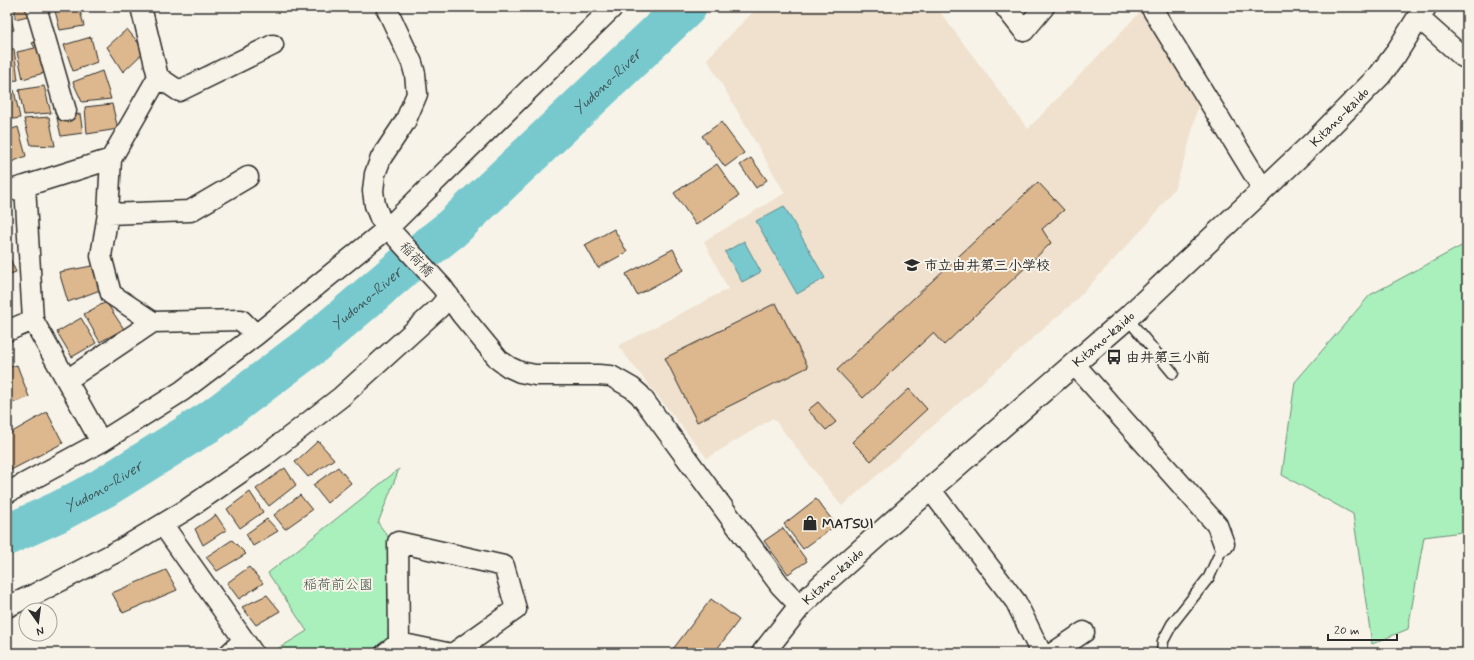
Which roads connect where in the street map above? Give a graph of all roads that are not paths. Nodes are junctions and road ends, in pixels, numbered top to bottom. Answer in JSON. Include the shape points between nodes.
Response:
{"nodes":[{"id":1,"x":36,"y":7,"type":"edge"},
{"id":2,"x":141,"y":7,"type":"edge"},
{"id":3,"x":386,"y":7,"type":"edge"},
{"id":4,"x":613,"y":7,"type":"edge"},
{"id":5,"x":1005,"y":7,"type":"edge"},
{"id":6,"x":1044,"y":7,"type":"edge"},
{"id":7,"x":1151,"y":7,"type":"edge"},
{"id":8,"x":1422,"y":13,"type":"edge"},
{"id":9,"x":273,"y":45,"type":"dead end"},
{"id":10,"x":1467,"y":58,"type":"edge"},
{"id":11,"x":158,"y":77,"type":"junction"},
{"id":12,"x":66,"y":112,"type":"dead end"},
{"id":13,"x":111,"y":159,"type":"junction"},
{"id":14,"x":248,"y":177,"type":"dead end"},
{"id":15,"x":16,"y":188,"type":"edge"},
{"id":16,"x":1263,"y":189,"type":"junction"},
{"id":17,"x":108,"y":214,"type":"junction"},
{"id":18,"x":390,"y":230,"type":"junction"},
{"id":19,"x":446,"y":291,"type":"junction"},
{"id":20,"x":1127,"y":318,"type":"junction"},
{"id":21,"x":33,"y":320,"type":"junction"},
{"id":22,"x":153,"y":322,"type":"junction"},
{"id":23,"x":7,"y":332,"type":"edge"},
{"id":24,"x":256,"y":335,"type":"junction"},
{"id":25,"x":1074,"y":364,"type":"junction"},
{"id":26,"x":1173,"y":372,"type":"dead end"},
{"id":27,"x":67,"y":380,"type":"junction"},
{"id":28,"x":101,"y":442,"type":"junction"},
{"id":29,"x":930,"y":489,"type":"junction"},
{"id":30,"x":7,"y":493,"type":"edge"},
{"id":31,"x":163,"y":525,"type":"junction"},
{"id":32,"x":1224,"y":544,"type":"joint"},
{"id":33,"x":800,"y":606,"type":"junction"},
{"id":34,"x":7,"y":607,"type":"edge"},
{"id":35,"x":1084,"y":632,"type":"dead end"},
{"id":36,"x":249,"y":646,"type":"edge"},
{"id":37,"x":392,"y":648,"type":"edge"},
{"id":38,"x":230,"y":653,"type":"edge"},
{"id":39,"x":448,"y":653,"type":"edge"},
{"id":40,"x":454,"y":653,"type":"edge"},
{"id":41,"x":763,"y":653,"type":"edge"},
{"id":42,"x":1041,"y":653,"type":"edge"},
{"id":43,"x":1053,"y":653,"type":"edge"},
{"id":44,"x":1162,"y":653,"type":"edge"}],
"edges":[{"from":1,"to":12,"type":"street"},
{"from":2,"to":11,"type":"street"},
{"from":3,"to":18,"type":"street","name":"稲荷橋","via":[[412,63],[417,87],[417,94],[405,122],[381,158],[375,174],[375,204],[380,218]]},
{"from":4,"to":18,"type":"street"},
{"from":5,"to":6,"type":"street","via":[[1024,31]]},
{"from":7,"to":16,"type":"street"},
{"from":8,"to":10,"type":"street","via":[[1463,57]]},
{"from":8,"to":16,"type":"main road","name":"Kitano-kaido","via":[[1395,55],[1371,85]]},
{"from":9,"to":11,"type":"street","via":[[179,90]]},
{"from":11,"to":13,"type":"street"},
{"from":13,"to":15,"type":"street"},
{"from":13,"to":17,"type":"street"},
{"from":14,"to":17,"type":"street","via":[[190,211]]},
{"from":15,"to":21,"type":"street"},
{"from":16,"to":20,"type":"main road","name":"Kitano-kaido"},
{"from":17,"to":22,"type":"street","via":[[101,256],[111,294]]},
{"from":18,"to":19,"type":"street","name":"稲荷橋"},
{"from":18,"to":24,"type":"street"},
{"from":19,"to":31,"type":"street","via":[[439,308],[334,402],[266,455]]},
{"from":19,"to":33,"type":"street","name":"稲荷橋","via":[[462,315],[499,360],[508,367],[535,375],[611,376],[640,395],[780,585]]},
{"from":20,"to":25,"type":"main road","name":"Kitano-kaido"},
{"from":20,"to":26,"type":"lane"},
{"from":21,"to":23,"type":"street"},
{"from":21,"to":27,"type":"street"},
{"from":22,"to":24,"type":"street","via":[[241,320]]},
{"from":22,"to":27,"type":"street"},
{"from":24,"to":28,"type":"street","via":[[182,391]]},
{"from":25,"to":29,"type":"main road","name":"Kitano-kaido"},
{"from":25,"to":32,"type":"street","via":[[1217,525]]},
{"from":27,"to":28,"type":"street"},
{"from":28,"to":30,"type":"street"},
{"from":29,"to":33,"type":"main road","name":"Kitano-kaido"},
{"from":29,"to":42,"type":"street","via":[[1016,602]]},
{"from":31,"to":34,"type":"street","via":[[120,550]]},
{"from":31,"to":36,"type":"street"},
{"from":32,"to":44,"type":"lane","via":[[1209,577],[1172,624],[1162,641]]},
{"from":33,"to":41,"type":"main road","name":"Kitano-kaido"},
{"from":35,"to":43,"type":"street"},
{"from":36,"to":38,"type":"street"},
{"from":37,"to":39,"type":"street"},
{"from":37,"to":40,"type":"street","via":[[398,542],[504,566],[516,609]]}]}
